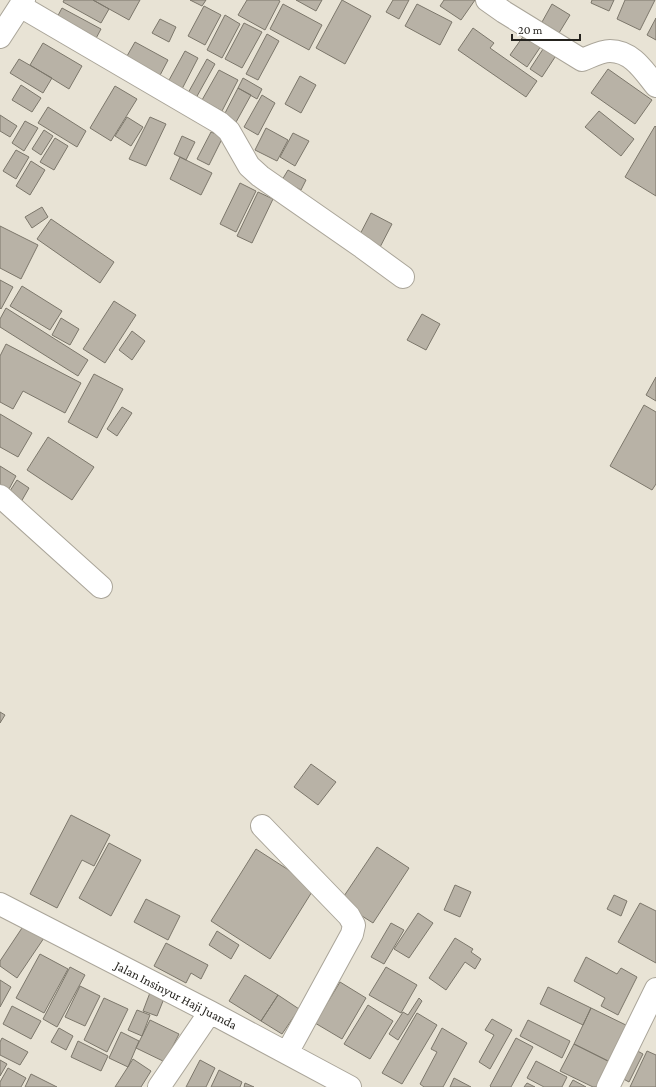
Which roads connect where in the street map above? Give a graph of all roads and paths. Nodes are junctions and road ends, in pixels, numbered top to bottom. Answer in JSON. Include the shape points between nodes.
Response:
{"nodes":[{"id":1,"x":487,"y":0,"type":"edge"},
{"id":2,"x":22,"y":3,"type":"edge"},
{"id":3,"x":0,"y":37,"type":"edge"},
{"id":4,"x":656,"y":86,"type":"edge"},
{"id":5,"x":403,"y":277,"type":"dead end"},
{"id":6,"x":0,"y":496,"type":"edge"},
{"id":7,"x":101,"y":587,"type":"dead end"},
{"id":8,"x":262,"y":826,"type":"dead end"},
{"id":9,"x":0,"y":904,"type":"edge"},
{"id":10,"x":656,"y":989,"type":"edge"},
{"id":11,"x":210,"y":1012,"type":"junction"},
{"id":12,"x":287,"y":1053,"type":"junction"},
{"id":13,"x":159,"y":1087,"type":"edge"},
{"id":14,"x":350,"y":1087,"type":"edge"},
{"id":15,"x":608,"y":1087,"type":"edge"}],
"edges":[{"from":1,"to":4,"type":"street","via":[[582,60],[610,51],[627,55],[639,64]]},
{"from":2,"to":3,"type":"street"},
{"from":2,"to":5,"type":"street","via":[[220,123],[229,131],[250,166],[260,176]]},
{"from":6,"to":7,"type":"street"},
{"from":8,"to":12,"type":"street","via":[[349,916],[354,925],[352,934]]},
{"from":9,"to":11,"type":"street","name":"Jalan Insinyur Haji Juanda"},
{"from":10,"to":15,"type":"street"},
{"from":11,"to":12,"type":"street","name":"Jalan Insinyur Haji Juanda"},
{"from":11,"to":13,"type":"street"},
{"from":12,"to":14,"type":"street","name":"Jalan Insinyur Haji Juanda"}]}
